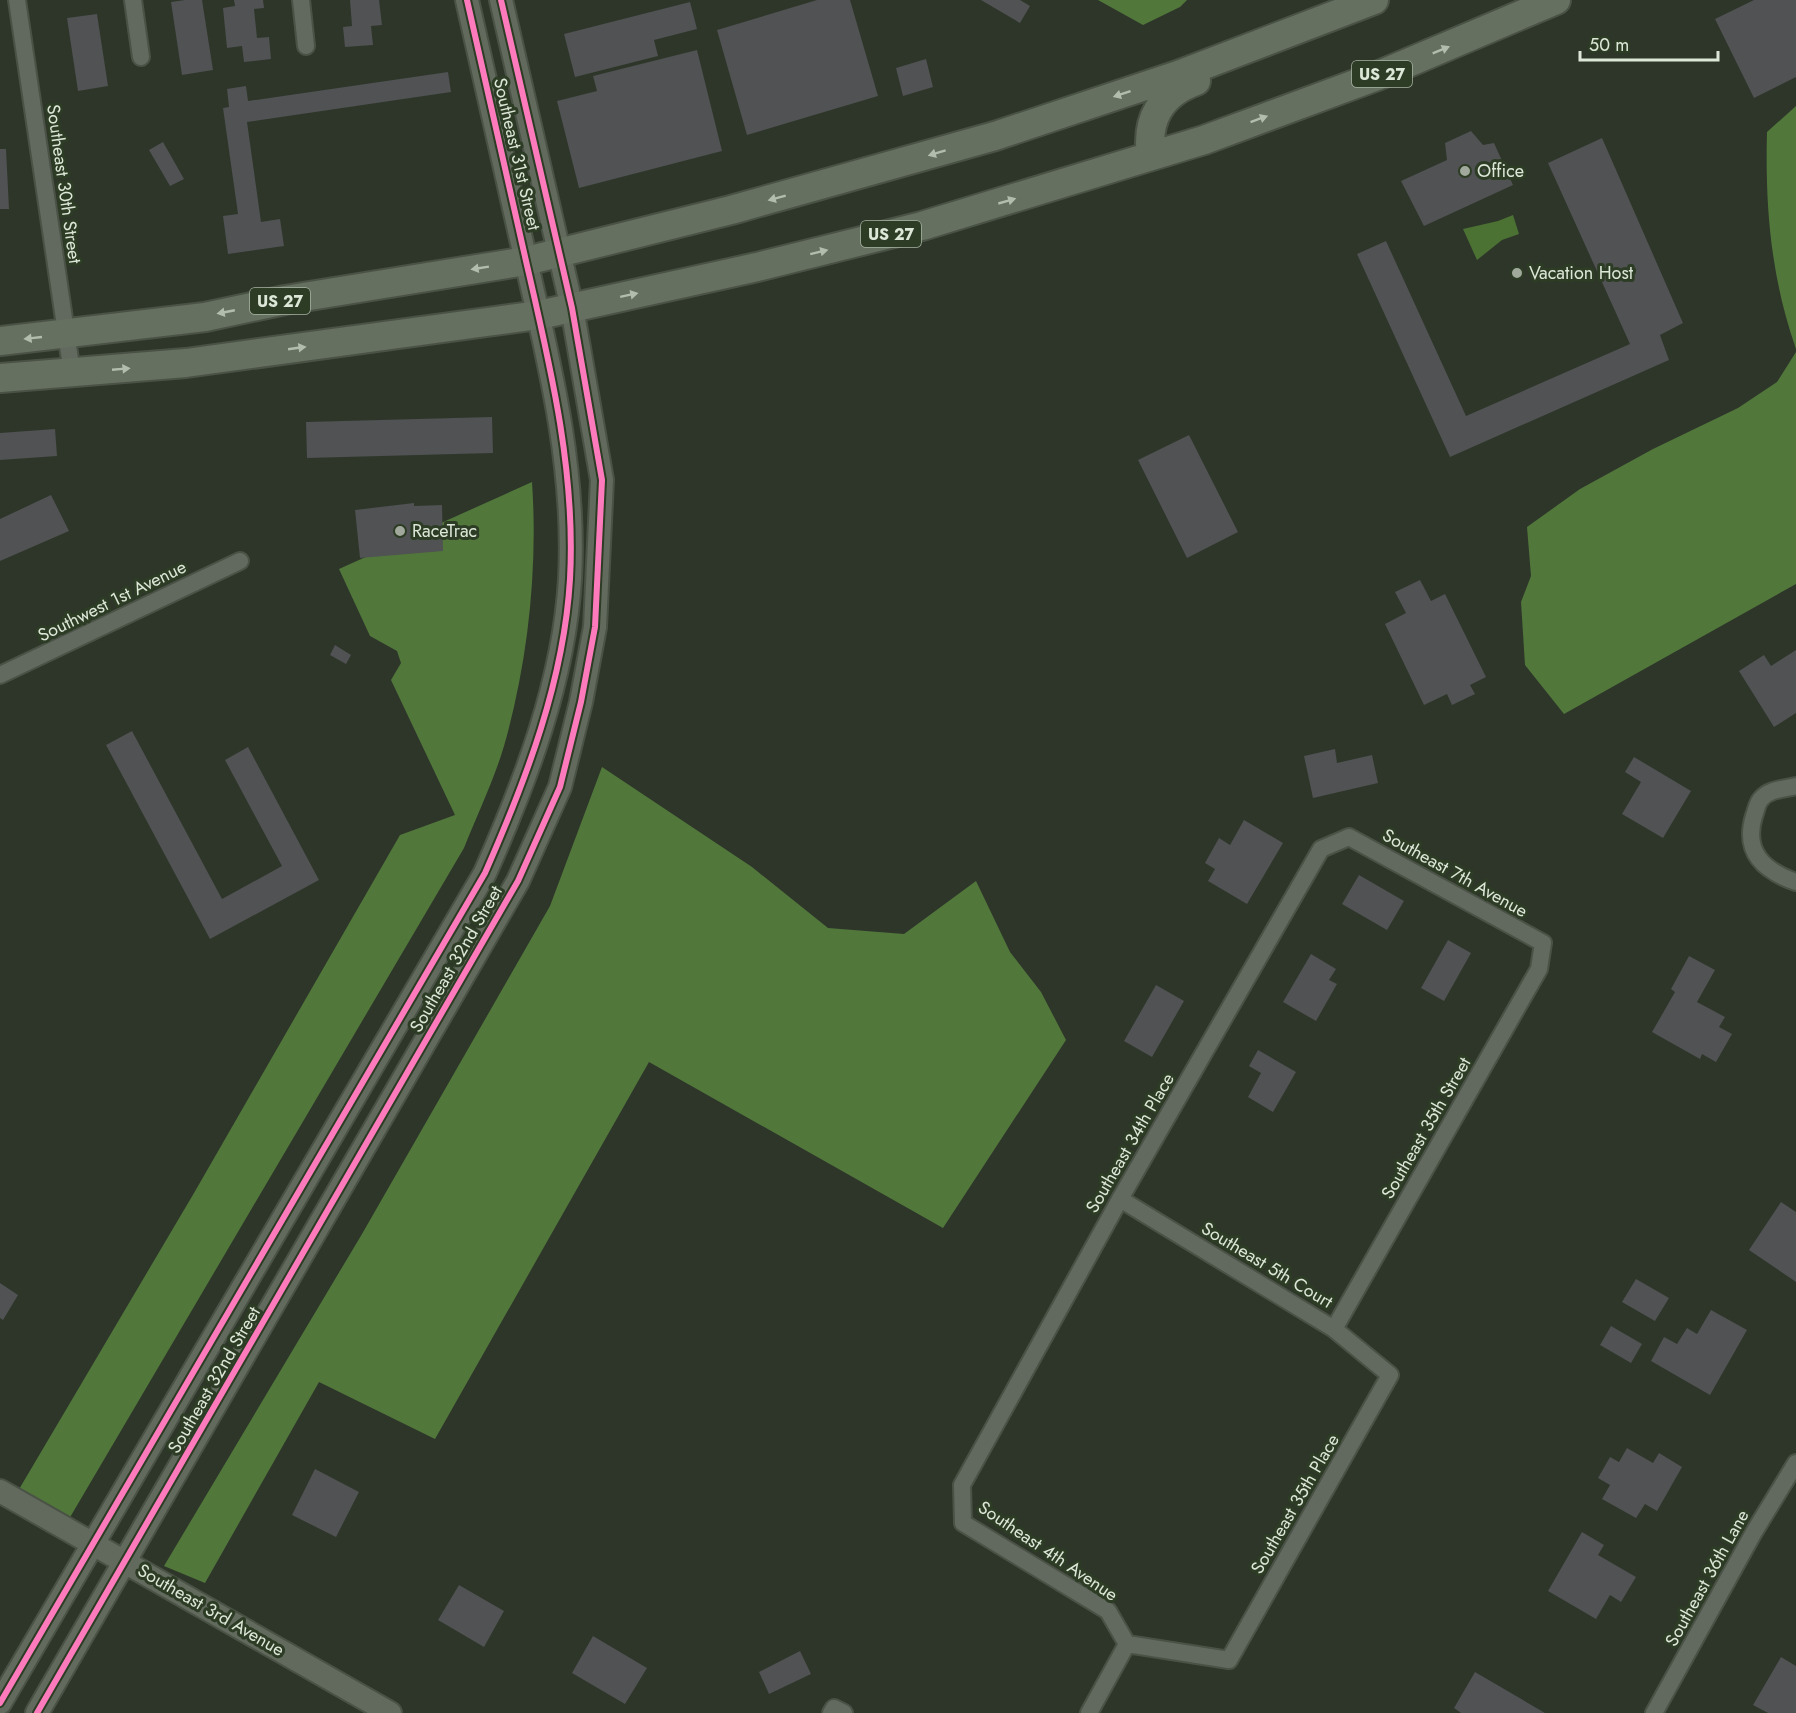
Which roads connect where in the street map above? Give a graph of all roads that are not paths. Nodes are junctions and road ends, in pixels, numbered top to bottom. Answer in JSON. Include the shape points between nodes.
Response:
{"nodes":[{"id":1,"x":17,"y":0,"type":"edge"},
{"id":2,"x":133,"y":0,"type":"edge"},
{"id":3,"x":301,"y":0,"type":"edge"},
{"id":4,"x":467,"y":0,"type":"edge"},
{"id":5,"x":501,"y":0,"type":"edge"},
{"id":6,"x":1374,"y":0,"type":"edge"},
{"id":7,"x":1556,"y":0,"type":"edge"},
{"id":8,"x":1298,"y":29,"type":"junction"},
{"id":9,"x":306,"y":46,"type":"dead end"},
{"id":10,"x":141,"y":57,"type":"dead end"},
{"id":11,"x":1150,"y":156,"type":"junction"},
{"id":12,"x":558,"y":253,"type":"junction"},
{"id":13,"x":526,"y":261,"type":"junction"},
{"id":14,"x":572,"y":308,"type":"junction"},
{"id":15,"x":538,"y":315,"type":"junction"},
{"id":16,"x":66,"y":334,"type":"junction"},
{"id":17,"x":0,"y":341,"type":"edge"},
{"id":18,"x":72,"y":373,"type":"junction"},
{"id":19,"x":0,"y":378,"type":"edge"},
{"id":20,"x":240,"y":561,"type":"dead end"},
{"id":21,"x":0,"y":675,"type":"edge"},
{"id":22,"x":1796,"y":786,"type":"edge"},
{"id":23,"x":1349,"y":837,"type":"joint"},
{"id":24,"x":1796,"y":882,"type":"edge"},
{"id":25,"x":1543,"y":943,"type":"joint"},
{"id":26,"x":1119,"y":1199,"type":"junction"},
{"id":27,"x":1334,"y":1329,"type":"junction"},
{"id":28,"x":1387,"y":1373,"type":"joint"},
{"id":29,"x":1796,"y":1463,"type":"edge"},
{"id":30,"x":962,"y":1485,"type":"joint"},
{"id":31,"x":0,"y":1491,"type":"edge"},
{"id":32,"x":94,"y":1545,"type":"junction"},
{"id":33,"x":126,"y":1562,"type":"junction"},
{"id":34,"x":1127,"y":1644,"type":"junction"},
{"id":35,"x":0,"y":1703,"type":"edge"},
{"id":36,"x":37,"y":1713,"type":"edge"},
{"id":37,"x":390,"y":1713,"type":"edge"},
{"id":38,"x":1089,"y":1713,"type":"edge"},
{"id":39,"x":1654,"y":1713,"type":"edge"}],
"edges":[{"from":1,"to":16,"type":"street","name":"Southeast 30th Street"},
{"from":2,"to":10,"type":"street"},
{"from":3,"to":9,"type":"street"},
{"from":4,"to":13,"type":"main road","name":"Southeast 31st Street"},
{"from":5,"to":12,"type":"main road","name":"Southeast 31st Street"},
{"from":6,"to":8,"type":"highway","number":"US 27"},
{"from":11,"to":7,"type":"highway","number":"US 27","one_way":true,"via":[[1377,76]]},
{"from":8,"to":11,"type":"highway","via":[[1252,61],[1191,83],[1164,101],[1152,118]]},
{"from":8,"to":12,"type":"highway","number":"US 27","one_way":true,"via":[[1178,75],[995,136],[773,199]]},
{"from":14,"to":11,"type":"highway","number":"US 27","one_way":true,"via":[[922,226]]},
{"from":12,"to":13,"type":"highway","number":"US 27"},
{"from":12,"to":14,"type":"main road","name":"Southeast 31st Street"},
{"from":13,"to":15,"type":"main road","name":"Southeast 31st Street"},
{"from":13,"to":16,"type":"highway","number":"US 27","one_way":true,"via":[[205,317]]},
{"from":14,"to":15,"type":"highway","number":"US 27"},
{"from":14,"to":33,"type":"main road","name":"Southeast 32nd Street","via":[[602,480],[595,627],[560,787],[518,881]]},
{"from":18,"to":15,"type":"highway","number":"US 27","one_way":true,"via":[[186,363]]},
{"from":15,"to":32,"type":"main road","name":"Southeast 32nd Street","via":[[557,400],[567,472],[570,578],[559,662],[521,792],[485,873]]},
{"from":16,"to":17,"type":"highway","number":"US 27","one_way":true},
{"from":16,"to":18,"type":"street","name":"Southeast 30th Street"},
{"from":18,"to":19,"type":"highway","number":"US 27"},
{"from":20,"to":21,"type":"street","name":"Southwest 1st Avenue"},
{"from":22,"to":24,"type":"street","via":[[1771,792],[1760,800],[1751,827],[1754,854],[1764,866]]},
{"from":23,"to":25,"type":"street","name":"Southeast 7th Avenue"},
{"from":23,"to":26,"type":"street","name":"Southeast 34th Place","via":[[1321,849]]},
{"from":25,"to":27,"type":"street","name":"Southeast 35th Street","via":[[1539,969]]},
{"from":26,"to":27,"type":"street","name":"Southeast 5th Court"},
{"from":26,"to":30,"type":"street","name":"Southeast 34th Place"},
{"from":27,"to":28,"type":"street","name":"Southeast 5th Court"},
{"from":28,"to":34,"type":"street","name":"Southeast 35th Place","via":[[1390,1376],[1229,1660]]},
{"from":29,"to":39,"type":"street","name":"Southeast 36th Lane"},
{"from":30,"to":34,"type":"street","name":"Southeast 4th Avenue","via":[[963,1523],[1108,1611]]},
{"from":31,"to":32,"type":"main road","name":"Southeast 3rd Avenue"},
{"from":32,"to":33,"type":"main road","name":"Southeast 3rd Avenue"},
{"from":32,"to":35,"type":"main road","name":"Southeast 32nd Street"},
{"from":33,"to":36,"type":"main road","name":"Southeast 32nd Street"},
{"from":33,"to":37,"type":"main road","name":"Southeast 3rd Avenue"},
{"from":34,"to":38,"type":"street"}]}
